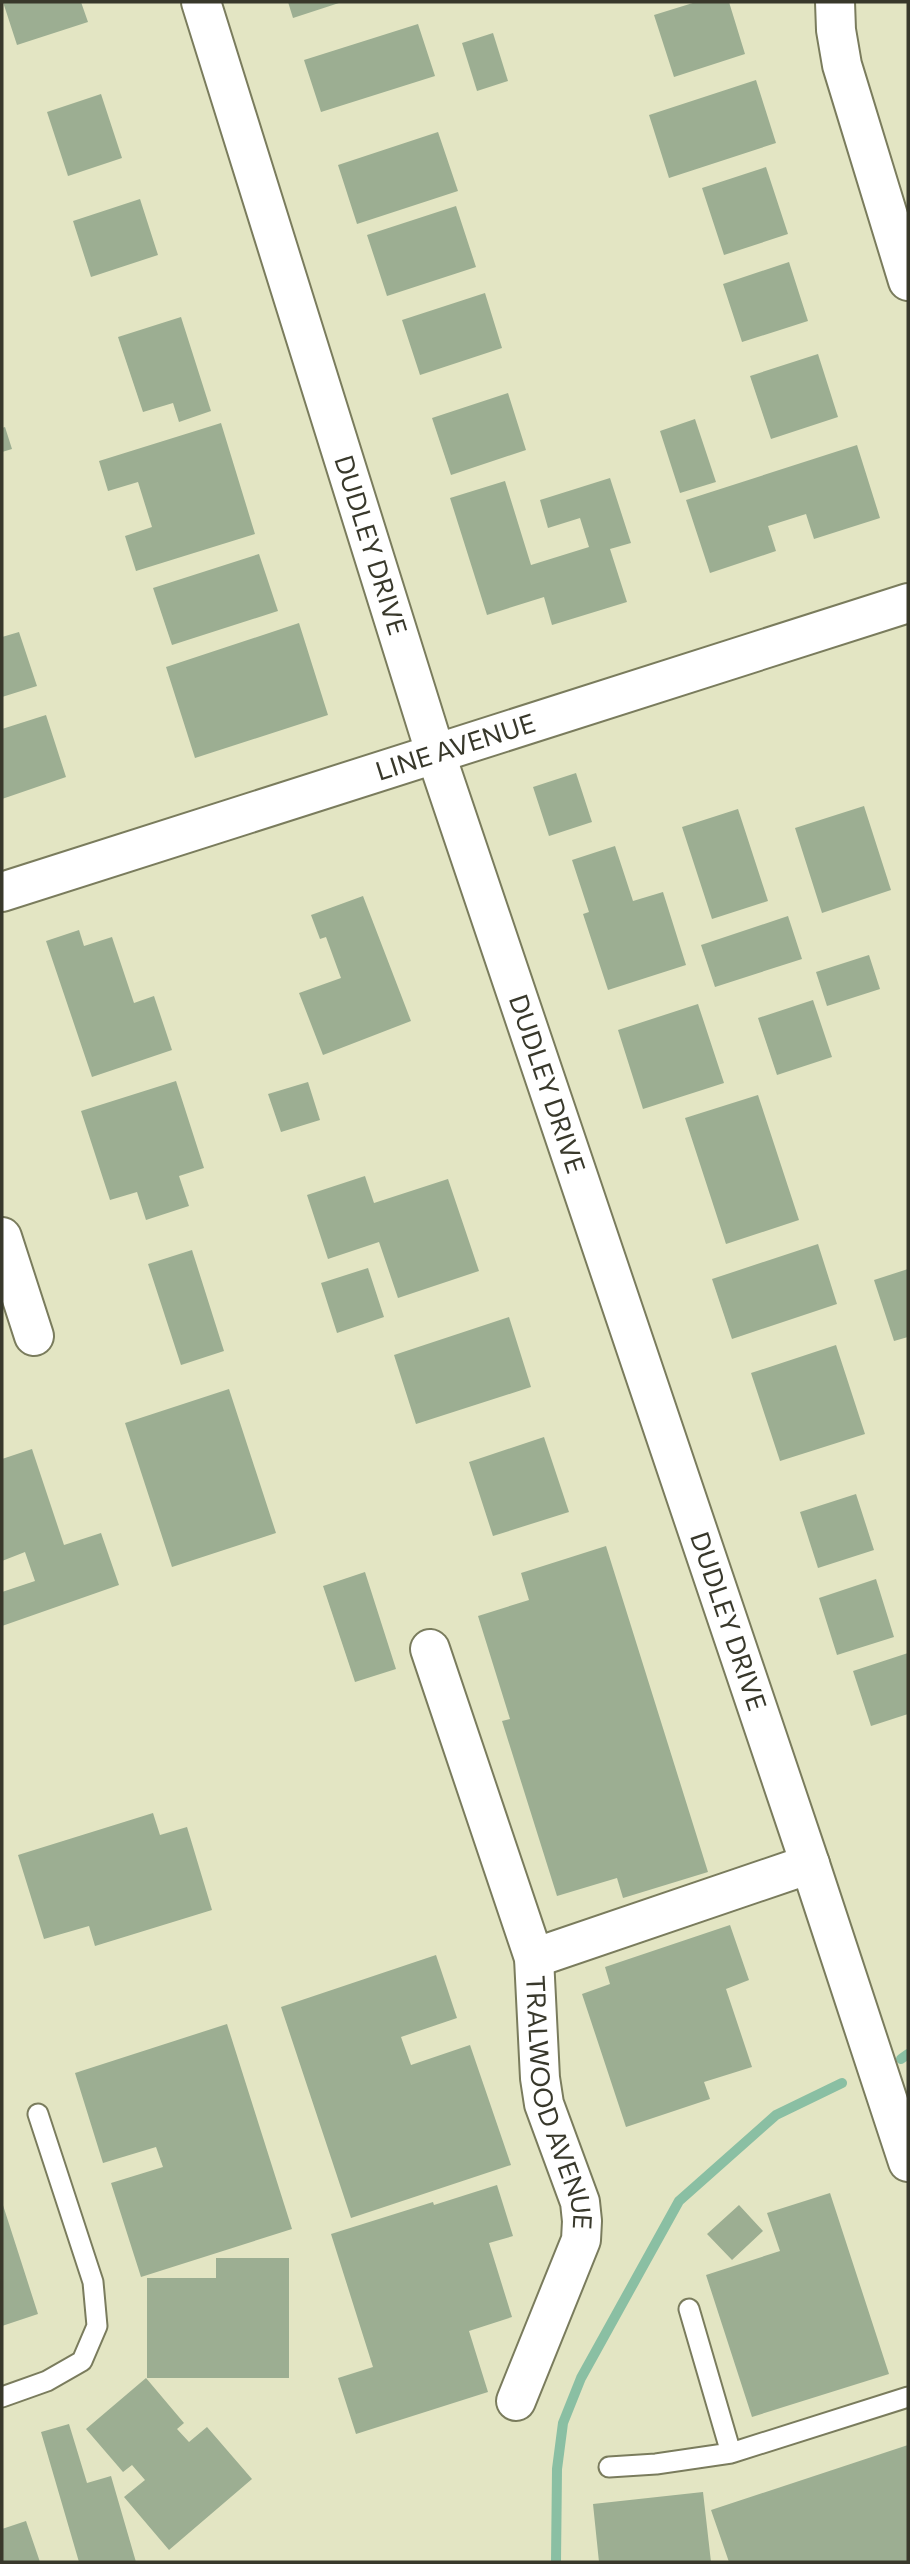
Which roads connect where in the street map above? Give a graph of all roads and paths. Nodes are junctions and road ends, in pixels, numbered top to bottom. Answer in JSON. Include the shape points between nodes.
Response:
{"nodes":[{"id":1,"x":201,"y":2,"type":"edge"},
{"id":2,"x":835,"y":2,"type":"edge"},
{"id":3,"x":908,"y":281,"type":"edge"},
{"id":4,"x":908,"y":603,"type":"edge"},
{"id":5,"x":436,"y":755,"type":"junction"},
{"id":6,"x":2,"y":892,"type":"edge"},
{"id":7,"x":2,"y":1237,"type":"edge"},
{"id":8,"x":34,"y":1336,"type":"dead end"},
{"id":9,"x":430,"y":1649,"type":"dead end"},
{"id":10,"x":810,"y":1864,"type":"junction"},
{"id":11,"x":534,"y":1958,"type":"junction"},
{"id":12,"x":38,"y":2114,"type":"dead end"},
{"id":13,"x":908,"y":2162,"type":"edge"},
{"id":14,"x":689,"y":2309,"type":"dead end"},
{"id":15,"x":2,"y":2397,"type":"edge"},
{"id":16,"x":908,"y":2397,"type":"edge"},
{"id":17,"x":516,"y":2401,"type":"dead end"},
{"id":18,"x":731,"y":2454,"type":"junction"},
{"id":19,"x":610,"y":2467,"type":"dead end"}],
"edges":[{"from":1,"to":5,"type":"street","name":"DUDLEY DRIVE"},
{"from":2,"to":3,"type":"street","via":[[842,65]]},
{"from":4,"to":5,"type":"street","name":"LINE AVENUE"},
{"from":5,"to":6,"type":"street","name":"LINE AVENUE"},
{"from":5,"to":10,"type":"street","name":"DUDLEY DRIVE"},
{"from":7,"to":8,"type":"street"},
{"from":9,"to":11,"type":"street","name":"TRALWOOD AVENUE"},
{"from":10,"to":11,"type":"street","name":"TRALWOOD AVENUE"},
{"from":10,"to":13,"type":"street","name":"DUDLEY DRIVE"},
{"from":11,"to":17,"type":"street","name":"TRALWOOD AVENUE","via":[[544,2104],[583,2221],[581,2240]]},
{"from":12,"to":15,"type":"lane","via":[[93,2282],[97,2326],[82,2361],[47,2381]]},
{"from":14,"to":18,"type":"lane"},
{"from":16,"to":18,"type":"lane"},
{"from":18,"to":19,"type":"lane"}]}
